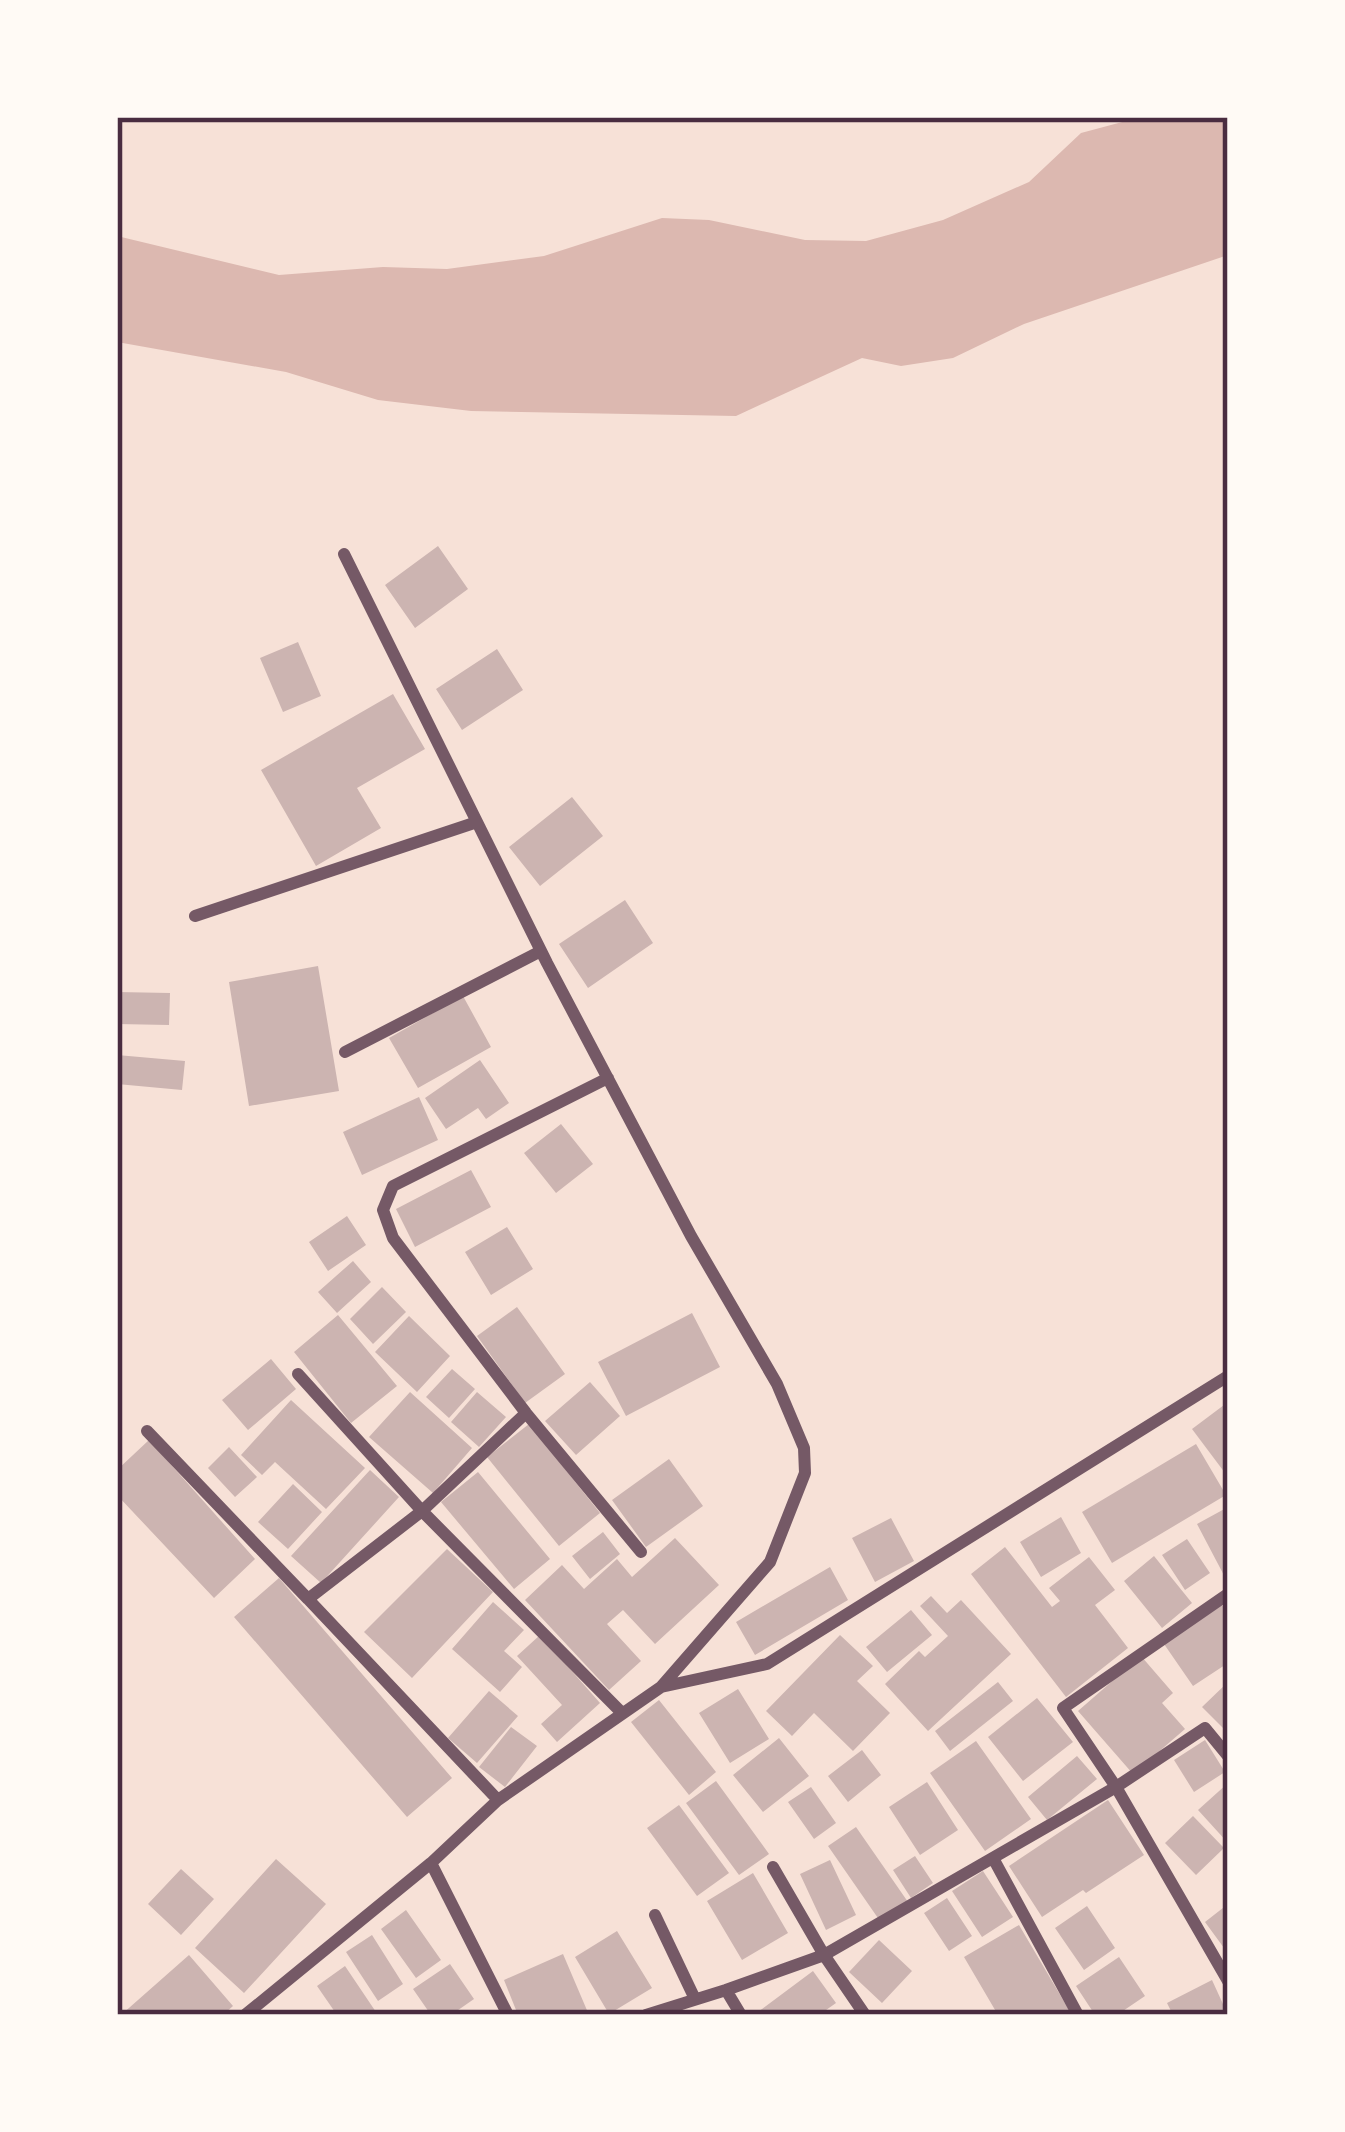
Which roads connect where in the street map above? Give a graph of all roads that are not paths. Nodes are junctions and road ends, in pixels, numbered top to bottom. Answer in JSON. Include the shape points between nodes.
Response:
{"nodes":[{"id":1,"x":344,"y":554,"type":"dead end"},
{"id":2,"x":477,"y":822,"type":"junction"},
{"id":3,"x":195,"y":916,"type":"dead end"},
{"id":4,"x":542,"y":951,"type":"junction"},
{"id":5,"x":345,"y":1052,"type":"dead end"},
{"id":6,"x":608,"y":1078,"type":"junction"},
{"id":7,"x":298,"y":1374,"type":"dead end"},
{"id":8,"x":1228,"y":1376,"type":"edge"},
{"id":9,"x":526,"y":1413,"type":"junction"},
{"id":10,"x":146,"y":1431,"type":"dead end"},
{"id":11,"x":422,"y":1511,"type":"junction"},
{"id":12,"x":641,"y":1552,"type":"dead end"},
{"id":13,"x":1228,"y":1594,"type":"edge"},
{"id":14,"x":308,"y":1599,"type":"junction"},
{"id":15,"x":662,"y":1687,"type":"junction"},
{"id":16,"x":622,"y":1713,"type":"junction"},
{"id":17,"x":1228,"y":1756,"type":"edge"},
{"id":18,"x":1116,"y":1787,"type":"junction"},
{"id":19,"x":498,"y":1800,"type":"junction"},
{"id":20,"x":993,"y":1858,"type":"junction"},
{"id":21,"x":431,"y":1863,"type":"junction"},
{"id":22,"x":773,"y":1867,"type":"dead end"},
{"id":23,"x":655,"y":1915,"type":"dead end"},
{"id":24,"x":824,"y":1954,"type":"junction"},
{"id":25,"x":1228,"y":1981,"type":"edge"},
{"id":26,"x":726,"y":1990,"type":"junction"},
{"id":27,"x":695,"y":1999,"type":"junction"},
{"id":28,"x":245,"y":2015,"type":"edge"},
{"id":29,"x":508,"y":2015,"type":"edge"},
{"id":30,"x":646,"y":2015,"type":"edge"},
{"id":31,"x":741,"y":2015,"type":"edge"},
{"id":32,"x":865,"y":2015,"type":"edge"},
{"id":33,"x":1078,"y":2015,"type":"edge"}],
"edges":[{"from":1,"to":2,"type":"street"},
{"from":2,"to":3,"type":"street"},
{"from":2,"to":4,"type":"street"},
{"from":4,"to":5,"type":"street"},
{"from":4,"to":6,"type":"street"},
{"from":6,"to":9,"type":"street","via":[[393,1186],[383,1210],[392,1238]]},
{"from":6,"to":15,"type":"street","via":[[777,1384],[804,1448],[805,1473],[770,1562]]},
{"from":7,"to":11,"type":"street"},
{"from":8,"to":15,"type":"street","via":[[767,1664]]},
{"from":9,"to":11,"type":"street"},
{"from":9,"to":12,"type":"street"},
{"from":10,"to":14,"type":"street"},
{"from":11,"to":14,"type":"street"},
{"from":11,"to":16,"type":"street"},
{"from":13,"to":18,"type":"street","via":[[1063,1708]]},
{"from":14,"to":19,"type":"street"},
{"from":15,"to":16,"type":"street"},
{"from":16,"to":19,"type":"street"},
{"from":17,"to":18,"type":"street","via":[[1205,1728]]},
{"from":18,"to":20,"type":"street"},
{"from":18,"to":25,"type":"street"},
{"from":19,"to":21,"type":"street"},
{"from":20,"to":24,"type":"street"},
{"from":20,"to":33,"type":"street"},
{"from":21,"to":28,"type":"street"},
{"from":21,"to":29,"type":"street"},
{"from":22,"to":24,"type":"street"},
{"from":23,"to":27,"type":"street"},
{"from":24,"to":26,"type":"street"},
{"from":24,"to":32,"type":"street"},
{"from":26,"to":27,"type":"street"},
{"from":26,"to":31,"type":"street"},
{"from":27,"to":30,"type":"street"}]}
